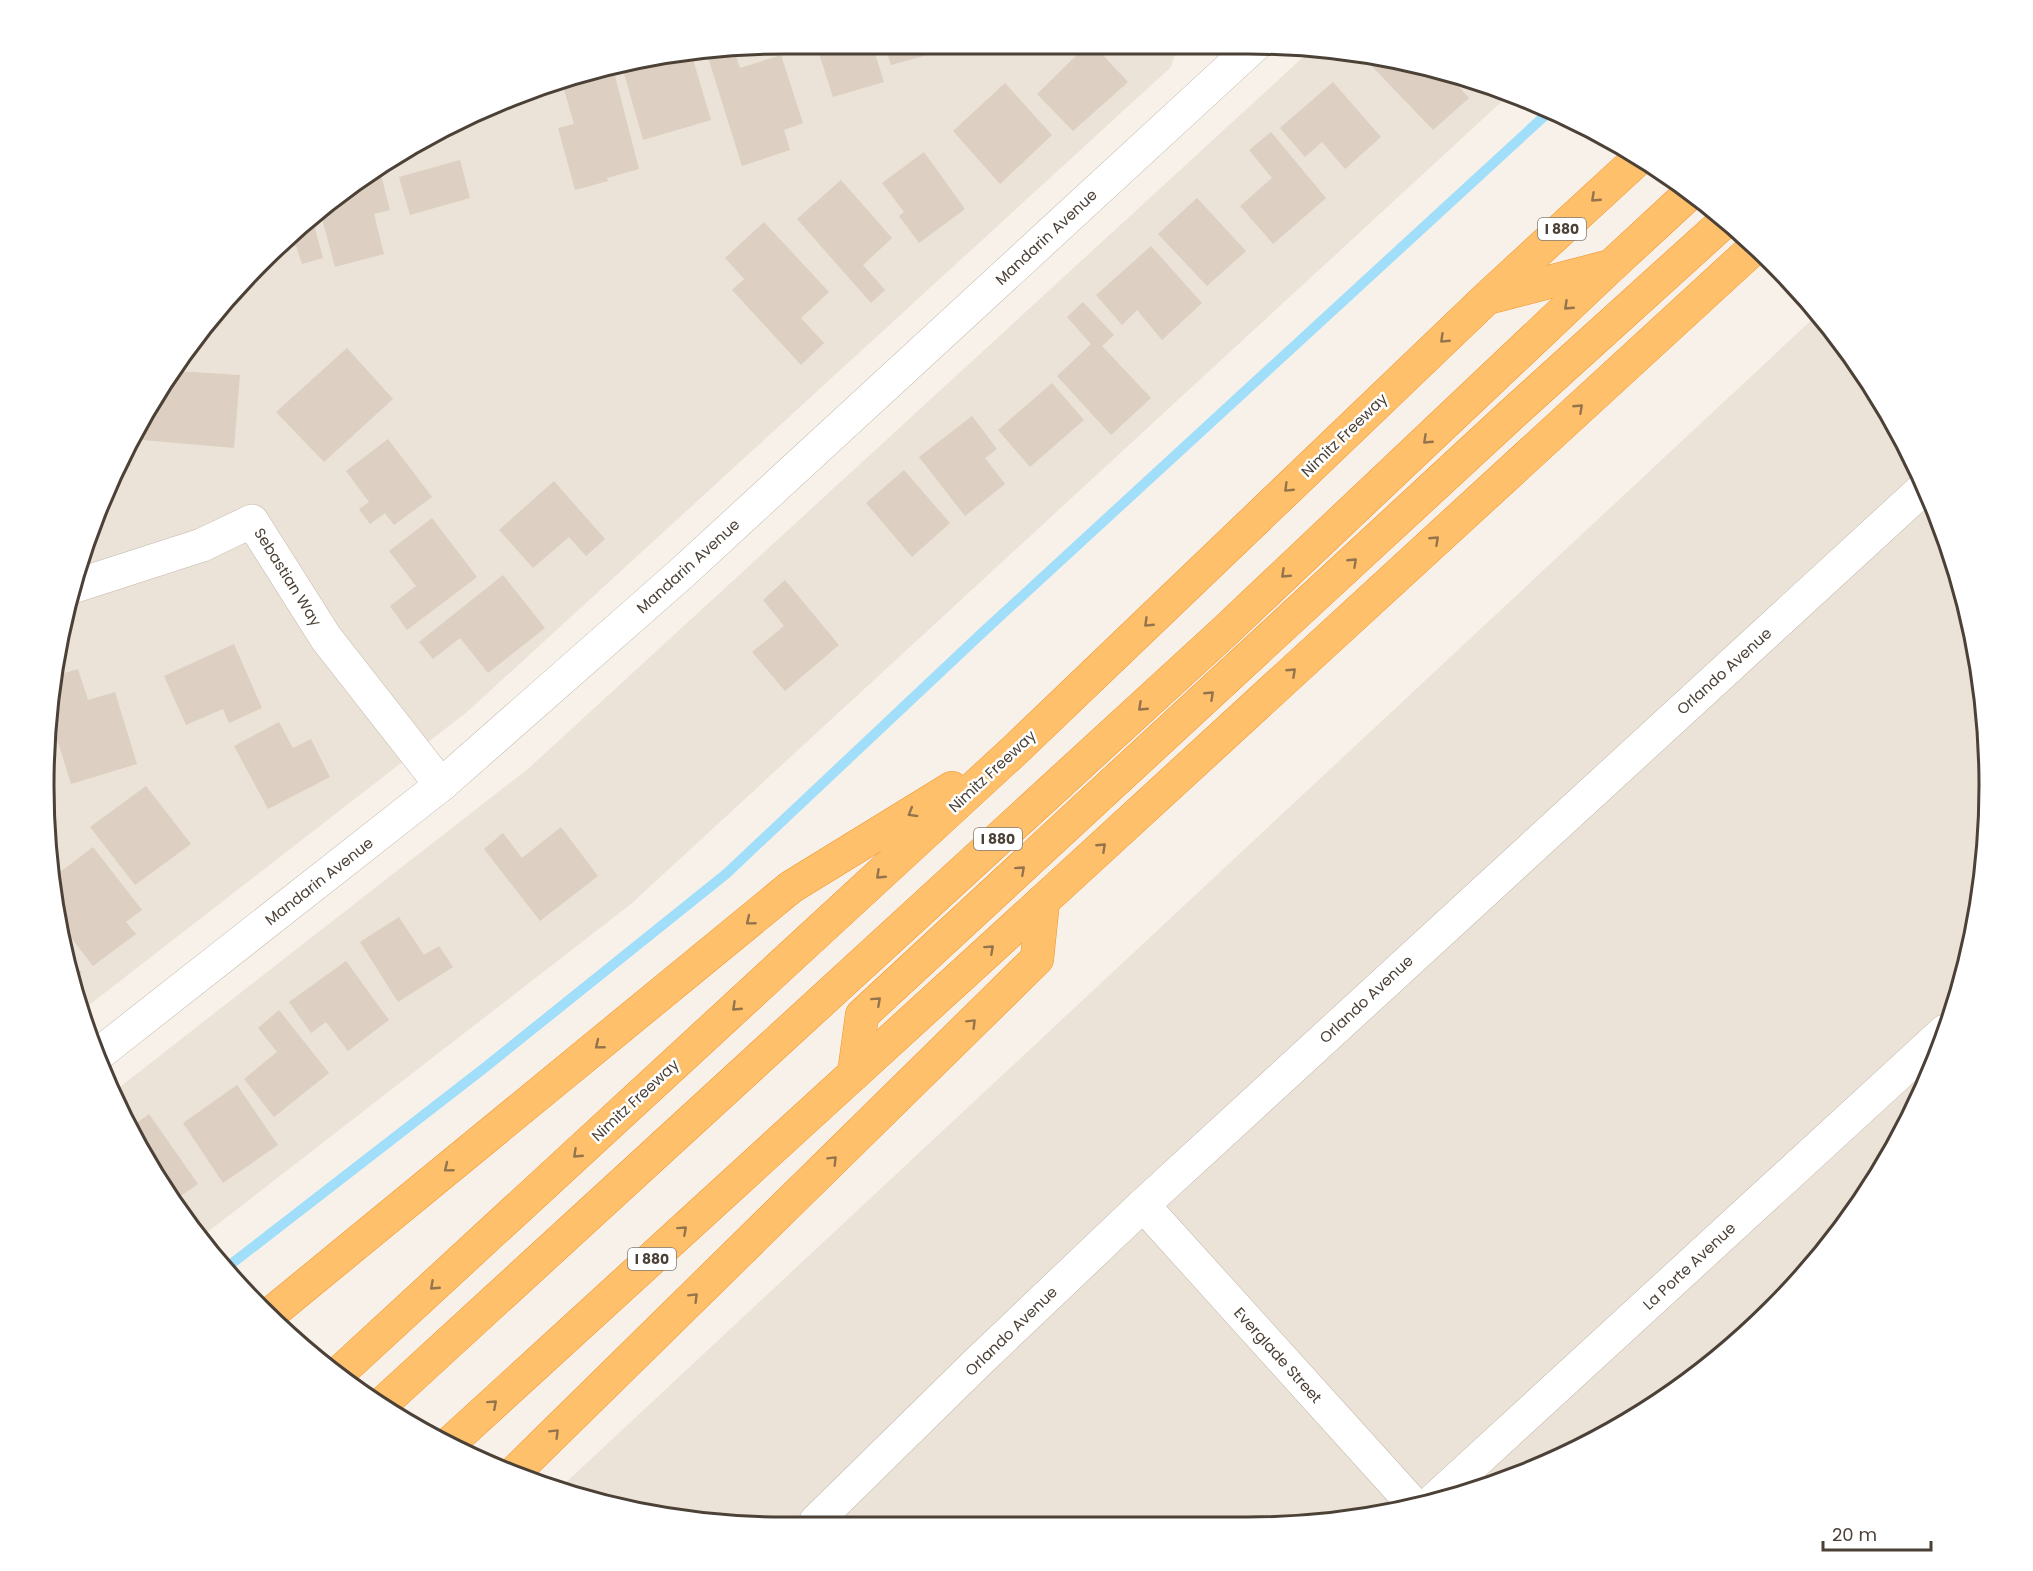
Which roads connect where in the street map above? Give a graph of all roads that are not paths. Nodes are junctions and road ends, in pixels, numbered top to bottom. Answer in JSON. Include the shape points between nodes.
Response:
{"nodes":[{"id":1,"x":1240,"y":54,"type":"edge"},
{"id":2,"x":1633,"y":164,"type":"edge"},
{"id":3,"x":1684,"y":199,"type":"edge"},
{"id":4,"x":1719,"y":227,"type":"edge"},
{"id":5,"x":1749,"y":253,"type":"edge"},
{"id":6,"x":1611,"y":266,"type":"junction"},
{"id":7,"x":1486,"y":298,"type":"junction"},
{"id":8,"x":1918,"y":494,"type":"edge"},
{"id":9,"x":83,"y":584,"type":"edge"},
{"id":10,"x":1016,"y":750,"type":"junction"},
{"id":11,"x":441,"y":785,"type":"junction"},
{"id":12,"x":1043,"y":901,"type":"junction"},
{"id":13,"x":1931,"y":1044,"type":"edge"},
{"id":14,"x":104,"y":1050,"type":"edge"},
{"id":15,"x":854,"y":1074,"type":"junction"},
{"id":16,"x":1143,"y":1205,"type":"junction"},
{"id":17,"x":275,"y":1310,"type":"edge"},
{"id":18,"x":344,"y":1369,"type":"edge"},
{"id":19,"x":387,"y":1399,"type":"edge"},
{"id":20,"x":455,"y":1438,"type":"edge"},
{"id":21,"x":521,"y":1467,"type":"edge"},
{"id":22,"x":1446,"y":1489,"type":"edge"},
{"id":23,"x":1408,"y":1499,"type":"edge"},
{"id":24,"x":820,"y":1517,"type":"edge"}],
"edges":[{"from":1,"to":11,"type":"street","name":"Mandarin Avenue","via":[[683,572]]},
{"from":2,"to":7,"type":"highway","name":"Nimitz Freeway","number":"I 880","one_way":true},
{"from":3,"to":6,"type":"highway","number":"I 880"},
{"from":15,"to":4,"type":"highway","number":"I 880","one_way":true,"via":[[862,1015]]},
{"from":12,"to":5,"type":"highway","number":"I 880","one_way":true},
{"from":6,"to":7,"type":"highway"},
{"from":6,"to":19,"type":"highway","number":"I 880","one_way":true,"via":[[1223,633]]},
{"from":7,"to":10,"type":"highway","name":"Nimitz Freeway","number":"I 880","one_way":true},
{"from":8,"to":16,"type":"street","name":"Orlando Avenue"},
{"from":9,"to":11,"type":"street","name":"Sebastian Way","via":[[202,545],[252,521],[326,638]]},
{"from":10,"to":17,"type":"highway","one_way":true,"via":[[791,887]]},
{"from":10,"to":18,"type":"highway","name":"Nimitz Freeway","number":"I 880","one_way":true},
{"from":11,"to":14,"type":"street","name":"Mandarin Avenue"},
{"from":15,"to":12,"type":"highway","number":"I 880","one_way":true},
{"from":21,"to":12,"type":"highway","one_way":true,"via":[[1037,959]]},
{"from":13,"to":22,"type":"street","name":"La Porte Avenue"},
{"from":20,"to":15,"type":"highway","number":"I 880","one_way":true},
{"from":16,"to":23,"type":"street","name":"Everglade Street"},
{"from":16,"to":24,"type":"street","name":"Orlando Avenue"}]}
